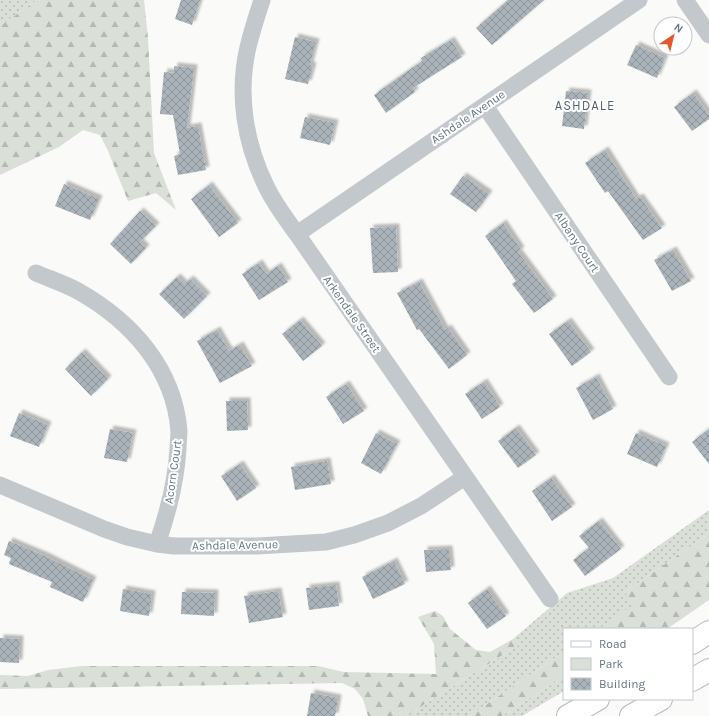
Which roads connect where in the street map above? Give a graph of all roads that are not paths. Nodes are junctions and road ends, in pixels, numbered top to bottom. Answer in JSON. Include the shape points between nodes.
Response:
{"nodes":[{"id":1,"x":262,"y":0,"type":"edge"},
{"id":2,"x":639,"y":0,"type":"edge"},
{"id":3,"x":685,"y":0,"type":"edge"},
{"id":4,"x":709,"y":34,"type":"edge"},
{"id":5,"x":485,"y":106,"type":"junction"},
{"id":6,"x":297,"y":234,"type":"junction"},
{"id":7,"x":36,"y":274,"type":"dead end"},
{"id":8,"x":670,"y":377,"type":"dead end"},
{"id":9,"x":465,"y":478,"type":"junction"},
{"id":10,"x":0,"y":485,"type":"edge"},
{"id":11,"x":156,"y":544,"type":"junction"},
{"id":12,"x":550,"y":599,"type":"dead end"},
{"id":13,"x":709,"y":632,"type":"edge"},
{"id":14,"x":693,"y":642,"type":"edge"},
{"id":15,"x":709,"y":670,"type":"edge"},
{"id":16,"x":693,"y":679,"type":"edge"},
{"id":17,"x":596,"y":700,"type":"edge"},
{"id":18,"x":659,"y":700,"type":"edge"},
{"id":19,"x":568,"y":716,"type":"edge"},
{"id":20,"x":631,"y":716,"type":"edge"}],
"edges":[{"from":1,"to":6,"type":"street","name":"Arkendale Street","via":[[244,69],[247,135],[266,187]]},
{"from":2,"to":5,"type":"street","name":"Ashdale Avenue"},
{"from":3,"to":4,"type":"street"},
{"from":5,"to":6,"type":"street","name":"Ashdale Avenue"},
{"from":5,"to":8,"type":"street","name":"Albany Court"},
{"from":6,"to":9,"type":"street","name":"Arkendale Street"},
{"from":7,"to":11,"type":"street","name":"Acorn Court","via":[[76,290],[112,314],[131,330],[161,370],[171,393],[179,432],[177,467]]},
{"from":9,"to":11,"type":"street","name":"Ashdale Avenue","via":[[388,523],[326,542],[257,546]]},
{"from":9,"to":12,"type":"street","name":"Arkendale Street"},
{"from":10,"to":11,"type":"street","name":"Ashdale Avenue","via":[[104,529]]},
{"from":13,"to":14,"type":"main road"},
{"from":15,"to":16,"type":"main road"},
{"from":17,"to":19,"type":"main road"},
{"from":18,"to":20,"type":"main road"}]}
